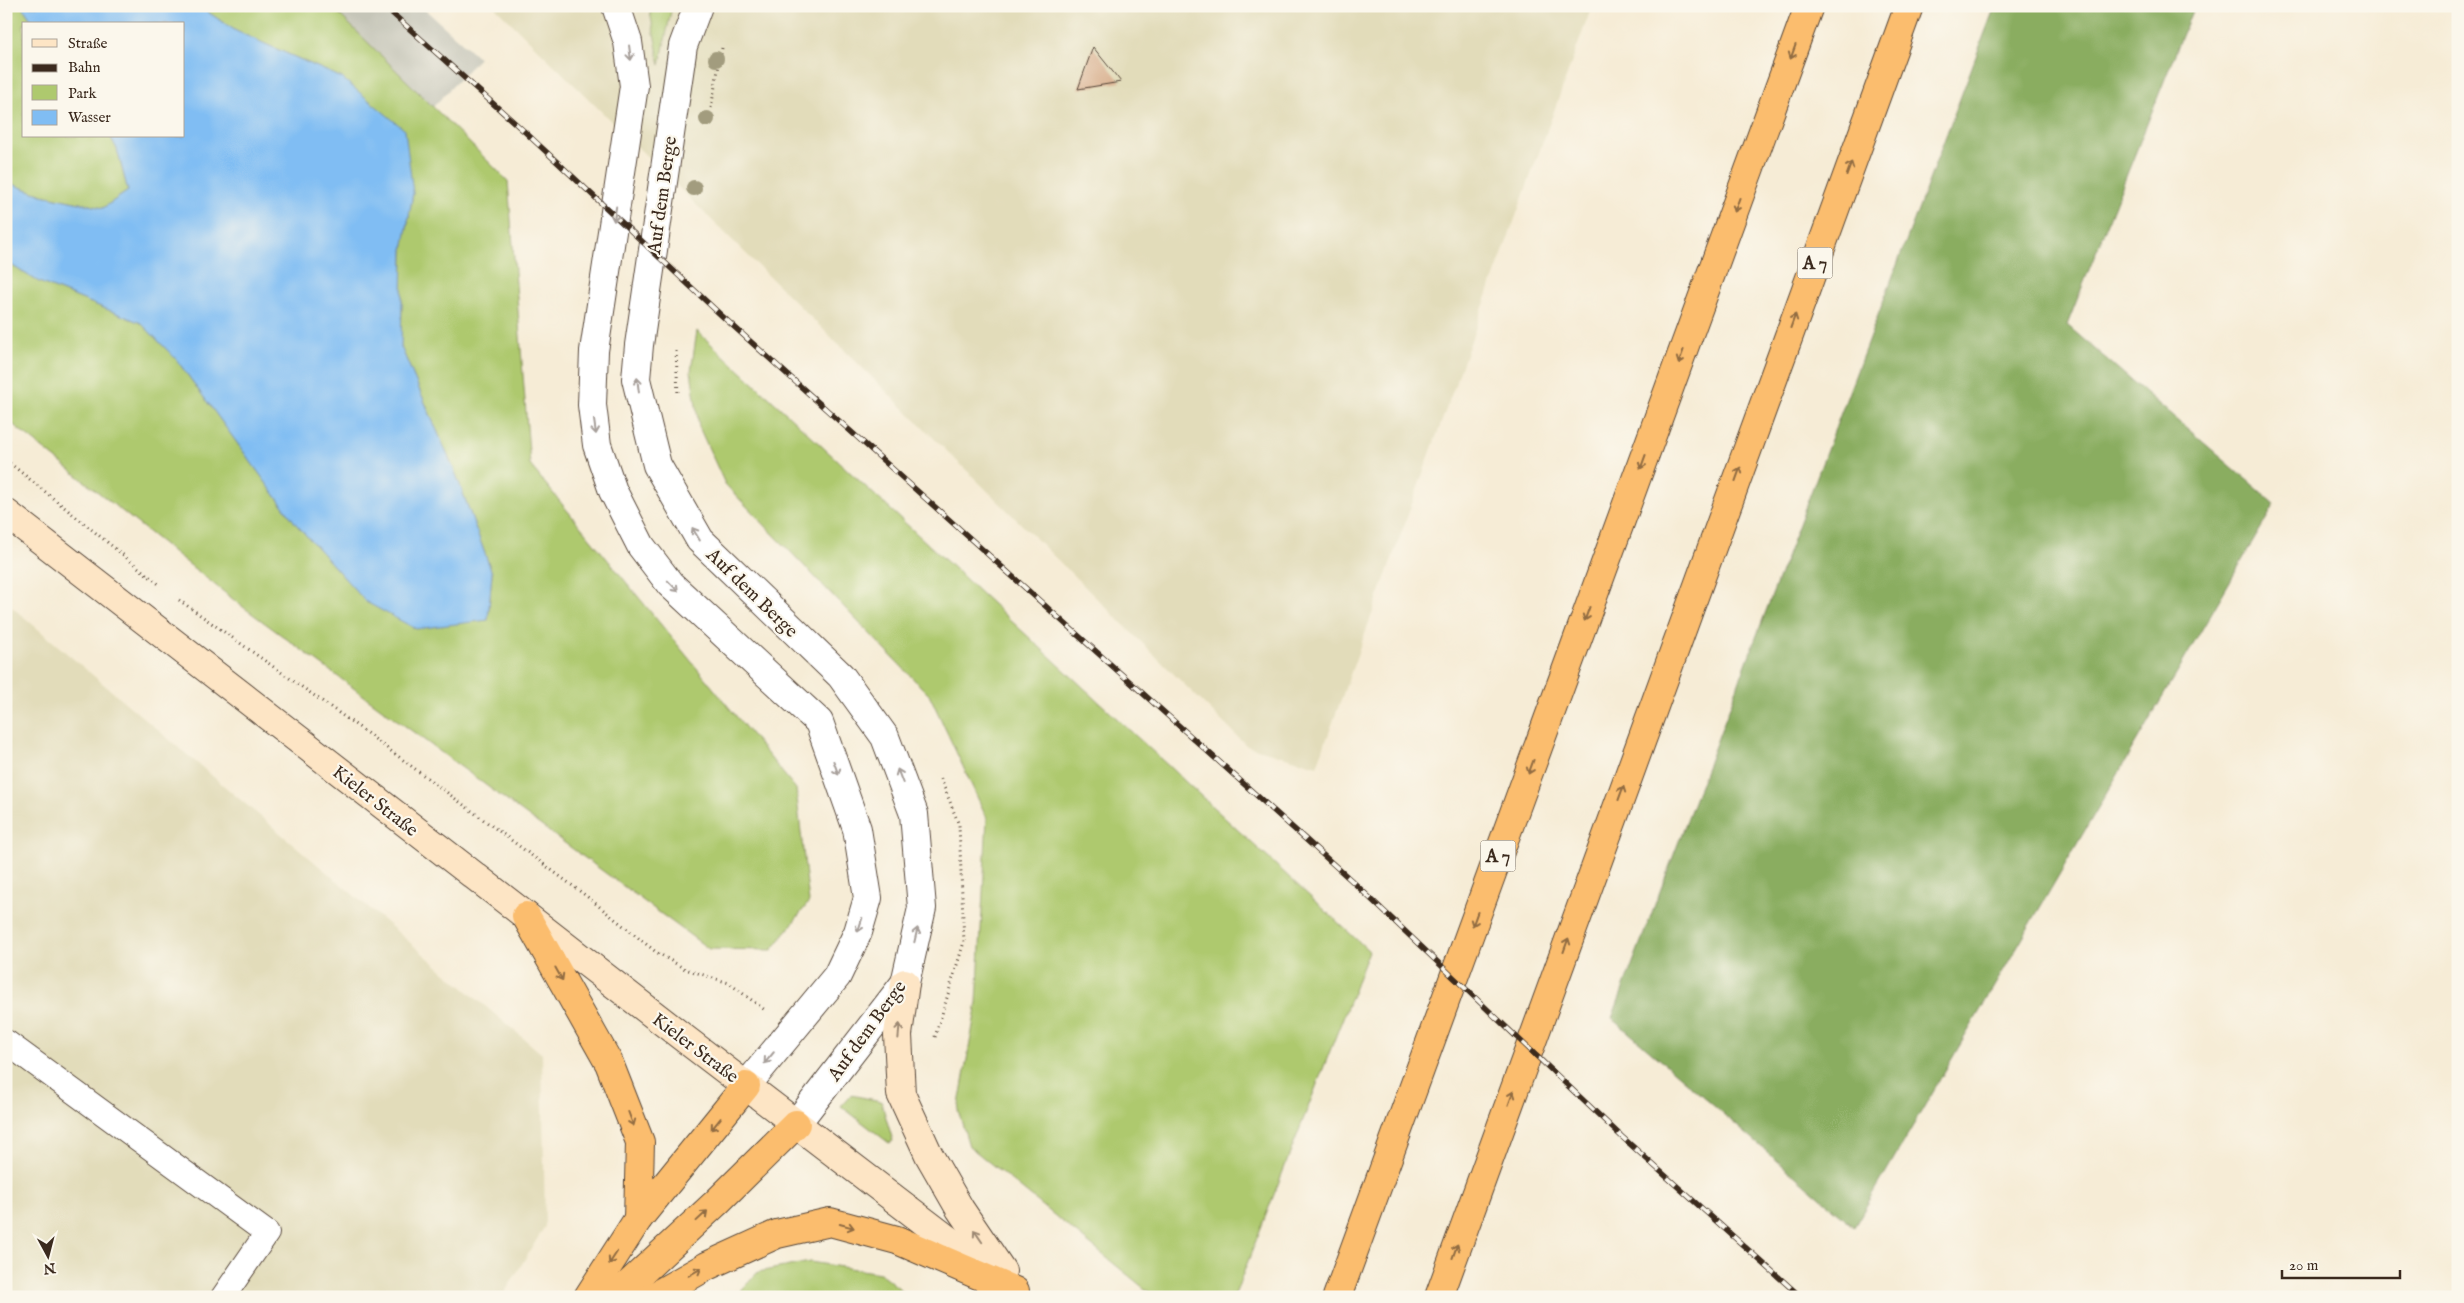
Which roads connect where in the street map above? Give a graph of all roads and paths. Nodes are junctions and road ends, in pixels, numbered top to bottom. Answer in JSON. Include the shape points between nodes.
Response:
{"nodes":[{"id":1,"x":616,"y":6,"type":"edge"},
{"id":2,"x":698,"y":6,"type":"edge"},
{"id":3,"x":1809,"y":6,"type":"edge"},
{"id":4,"x":1909,"y":6,"type":"edge"},
{"id":5,"x":722,"y":46,"type":"dead end"},
{"id":6,"x":710,"y":113,"type":"dead end"},
{"id":7,"x":675,"y":344,"type":"dead end"},
{"id":8,"x":678,"y":400,"type":"dead end"},
{"id":9,"x":6,"y":460,"type":"edge"},
{"id":10,"x":6,"y":513,"type":"edge"},
{"id":11,"x":165,"y":589,"type":"dead end"},
{"id":12,"x":172,"y":595,"type":"dead end"},
{"id":13,"x":937,"y":770,"type":"dead end"},
{"id":14,"x":526,"y":916,"type":"junction"},
{"id":15,"x":905,"y":983,"type":"junction"},
{"id":16,"x":792,"y":1031,"type":"junction"},
{"id":17,"x":934,"y":1040,"type":"dead end"},
{"id":18,"x":6,"y":1042,"type":"edge"},
{"id":19,"x":746,"y":1086,"type":"junction"},
{"id":20,"x":796,"y":1124,"type":"junction"},
{"id":21,"x":638,"y":1219,"type":"junction"},
{"id":22,"x":1019,"y":1294,"type":"edge"},
{"id":23,"x":223,"y":1297,"type":"edge"},
{"id":24,"x":588,"y":1297,"type":"edge"},
{"id":25,"x":615,"y":1297,"type":"edge"},
{"id":26,"x":653,"y":1297,"type":"edge"},
{"id":27,"x":1337,"y":1297,"type":"edge"},
{"id":28,"x":1439,"y":1297,"type":"edge"}],
"edges":[{"from":1,"to":16,"type":"street","one_way":true,"via":[[628,42],[634,86],[594,351],[592,405],[597,444],[613,491],[641,546],[670,584],[819,722],[856,829],[868,898],[858,932],[837,976]]},
{"from":15,"to":2,"type":"street","name":"Auf dem Berge","one_way":true,"via":[[922,908],[914,814],[885,737],[841,676],[700,540],[657,465],[641,408],[636,379],[639,345],[683,46]]},
{"from":3,"to":27,"type":"highway","number":"A 7","one_way":true},
{"from":28,"to":4,"type":"highway","number":"A 7","one_way":true},
{"from":5,"to":6,"type":"path"},
{"from":7,"to":8,"type":"path"},
{"from":9,"to":11,"type":"path"},
{"from":10,"to":14,"type":"main road","name":"Kieler Straße"},
{"from":12,"to":16,"type":"path","via":[[375,740],[656,952],[685,969],[729,983]]},
{"from":13,"to":17,"type":"path","via":[[959,825],[964,942]]},
{"from":14,"to":19,"type":"main road","name":"Kieler Straße"},
{"from":14,"to":21,"type":"highway","one_way":true,"via":[[609,1063],[640,1142]]},
{"from":15,"to":20,"type":"street","name":"Auf dem Berge"},
{"from":22,"to":15,"type":"main road","one_way":true,"via":[[960,1210],[929,1156],[901,1094],[898,1035]]},
{"from":16,"to":19,"type":"street","one_way":true},
{"from":18,"to":23,"type":"lane","via":[[267,1233]]},
{"from":19,"to":20,"type":"main road","name":"Kieler Straße"},
{"from":19,"to":21,"type":"highway","one_way":true},
{"from":20,"to":22,"type":"main road","name":"Kieler Straße"},
{"from":25,"to":20,"type":"highway","one_way":true},
{"from":21,"to":24,"type":"highway","one_way":true},
{"from":26,"to":22,"type":"highway","one_way":true,"via":[[707,1266],[777,1234],[830,1222],[897,1240]]}]}
